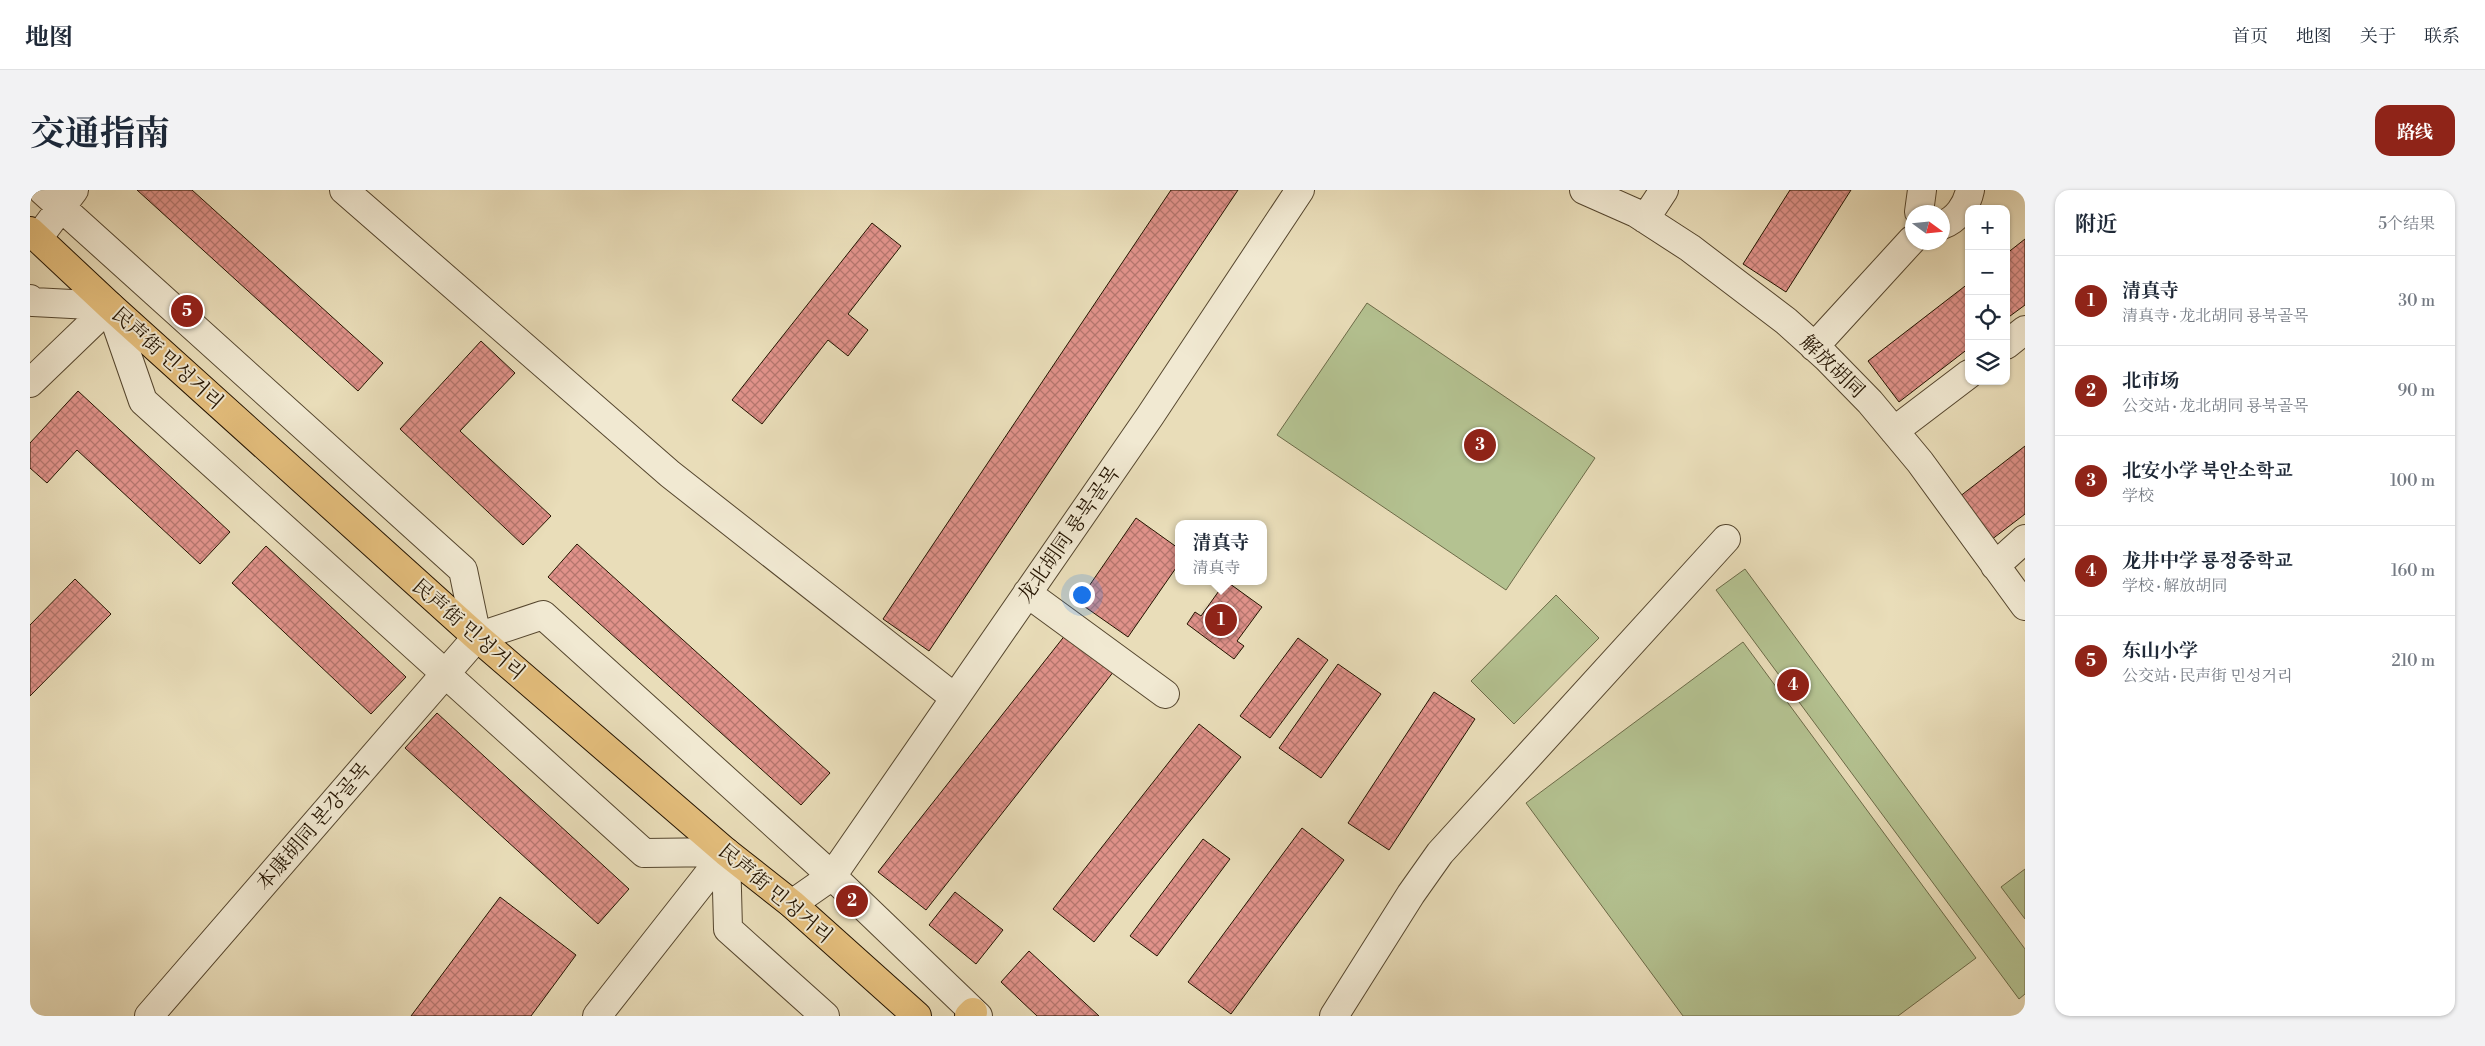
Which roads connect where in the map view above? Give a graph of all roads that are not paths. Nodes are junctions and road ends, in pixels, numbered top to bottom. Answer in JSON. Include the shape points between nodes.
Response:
{"nodes":[{"id":1,"x":344,"y":190,"type":"edge"},
{"id":2,"x":1300,"y":190,"type":"edge"},
{"id":3,"x":1584,"y":190,"type":"edge"},
{"id":4,"x":1664,"y":190,"type":"edge"},
{"id":5,"x":1922,"y":190,"type":"edge"},
{"id":6,"x":1970,"y":190,"type":"edge"},
{"id":7,"x":59,"y":196,"type":"edge"},
{"id":8,"x":1921,"y":205,"type":"edge"},
{"id":9,"x":1645,"y":219,"type":"junction"},
{"id":10,"x":1950,"y":221,"type":"edge"},
{"id":11,"x":34,"y":235,"type":"edge"},
{"id":12,"x":1905,"y":248,"type":"edge"},
{"id":13,"x":30,"y":299,"type":"edge"},
{"id":14,"x":110,"y":306,"type":"junction"},
{"id":15,"x":2025,"y":330,"type":"edge"},
{"id":16,"x":2010,"y":342,"type":"edge"},
{"id":17,"x":1814,"y":347,"type":"junction"},
{"id":18,"x":1965,"y":377,"type":"edge"},
{"id":19,"x":30,"y":383,"type":"edge"},
{"id":20,"x":1894,"y":431,"type":"junction"},
{"id":21,"x":1726,"y":539,"type":"dead end"},
{"id":22,"x":2025,"y":539,"type":"edge"},
{"id":23,"x":1995,"y":566,"type":"junction"},
{"id":24,"x":1027,"y":593,"type":"junction"},
{"id":25,"x":2025,"y":606,"type":"edge"},
{"id":26,"x":477,"y":637,"type":"junction"},
{"id":27,"x":445,"y":673,"type":"junction"},
{"id":28,"x":1166,"y":694,"type":"dead end"},
{"id":29,"x":954,"y":698,"type":"junction"},
{"id":30,"x":726,"y":852,"type":"junction"},
{"id":31,"x":832,"y":876,"type":"junction"},
{"id":32,"x":792,"y":904,"type":"junction"},
{"id":33,"x":973,"y":1015,"type":"edge"},
{"id":34,"x":149,"y":1016,"type":"edge"},
{"id":35,"x":597,"y":1016,"type":"edge"},
{"id":36,"x":825,"y":1016,"type":"edge"},
{"id":37,"x":917,"y":1016,"type":"edge"},
{"id":38,"x":1334,"y":1016,"type":"edge"}],
"edges":[{"from":1,"to":29,"type":"street","via":[[685,487]]},
{"from":2,"to":24,"type":"street","name":"龙北胡同 룡북골목","via":[[1150,416]]},
{"from":3,"to":9,"type":"street","name":"解放胡同"},
{"from":4,"to":9,"type":"street"},
{"from":5,"to":8,"type":"street"},
{"from":6,"to":10,"type":"street","via":[[1965,205]]},
{"from":7,"to":11,"type":"street"},
{"from":7,"to":26,"type":"street","via":[[463,570]]},
{"from":9,"to":17,"type":"street","name":"解放胡同","via":[[1690,248],[1786,321]]},
{"from":11,"to":14,"type":"main road","name":"民声街 민성거리"},
{"from":12,"to":17,"type":"street"},
{"from":13,"to":14,"type":"street","via":[[33,302]]},
{"from":14,"to":19,"type":"street"},
{"from":14,"to":26,"type":"main road","name":"民声街 민성거리"},
{"from":14,"to":27,"type":"street","via":[[143,401]]},
{"from":15,"to":16,"type":"street"},
{"from":17,"to":20,"type":"street","name":"解放胡同","via":[[1870,402]]},
{"from":18,"to":20,"type":"street"},
{"from":20,"to":23,"type":"street","name":"解放胡同"},
{"from":21,"to":38,"type":"street","via":[[1440,853]]},
{"from":22,"to":23,"type":"street"},
{"from":23,"to":25,"type":"street","name":"解放胡同"},
{"from":24,"to":28,"type":"street"},
{"from":24,"to":29,"type":"street","name":"龙北胡同 룡북골목"},
{"from":26,"to":27,"type":"street","name":"本康胡同 본강골목"},
{"from":26,"to":30,"type":"main road","name":"民声街 민성거리"},
{"from":26,"to":31,"type":"street","via":[[543,615]]},
{"from":27,"to":30,"type":"street","via":[[644,853]]},
{"from":27,"to":34,"type":"street","name":"本康胡同 본강골목"},
{"from":29,"to":31,"type":"street","name":"龙北胡同 룡북골목"},
{"from":30,"to":32,"type":"main road","name":"民声街 민성거리"},
{"from":30,"to":35,"type":"street"},
{"from":30,"to":36,"type":"street","via":[[728,929]]},
{"from":31,"to":32,"type":"street"},
{"from":31,"to":33,"type":"street"},
{"from":32,"to":37,"type":"main road","name":"民声街 민성거리"}]}
